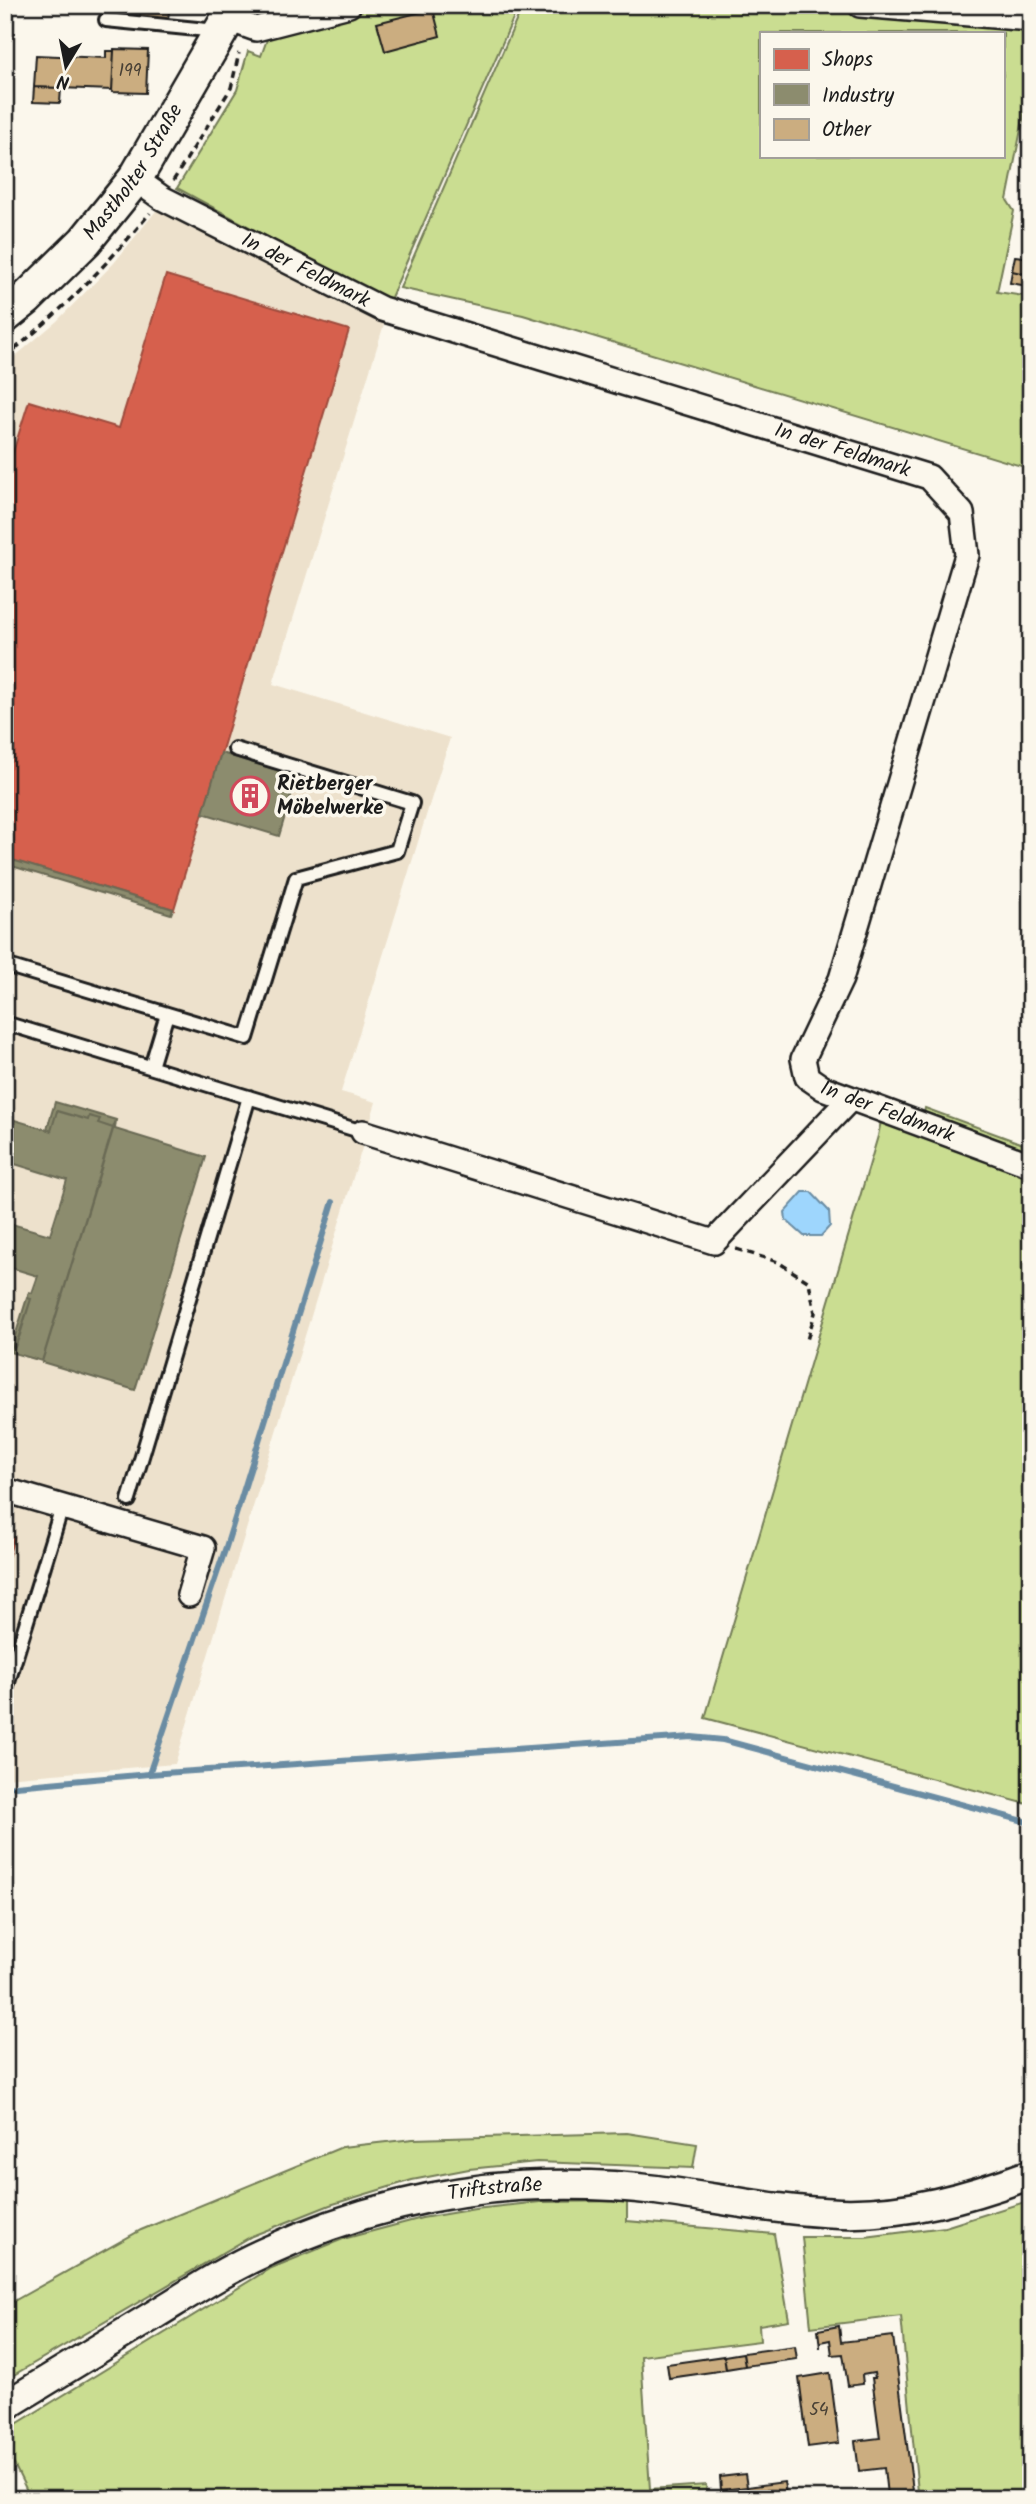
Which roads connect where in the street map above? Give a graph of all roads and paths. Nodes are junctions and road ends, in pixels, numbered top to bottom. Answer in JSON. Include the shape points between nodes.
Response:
{"nodes":[{"id":1,"x":349,"y":5,"type":"edge"},
{"id":2,"x":860,"y":5,"type":"edge"},
{"id":3,"x":1031,"y":19,"type":"edge"},
{"id":4,"x":106,"y":20,"type":"dead end"},
{"id":5,"x":228,"y":20,"type":"edge"},
{"id":6,"x":135,"y":179,"type":"junction"},
{"id":7,"x":5,"y":316,"type":"edge"},
{"id":8,"x":235,"y":750,"type":"dead end"},
{"id":9,"x":5,"y":965,"type":"edge"},
{"id":10,"x":167,"y":1014,"type":"junction"},
{"id":11,"x":5,"y":1023,"type":"edge"},
{"id":12,"x":151,"y":1067,"type":"junction"},
{"id":13,"x":249,"y":1097,"type":"junction"},
{"id":14,"x":850,"y":1099,"type":"junction"},
{"id":15,"x":363,"y":1132,"type":"joint"},
{"id":16,"x":1031,"y":1165,"type":"edge"},
{"id":17,"x":714,"y":1242,"type":"junction"},
{"id":18,"x":807,"y":1340,"type":"dead end"},
{"id":19,"x":5,"y":1490,"type":"edge"},
{"id":20,"x":129,"y":1500,"type":"dead end"},
{"id":21,"x":62,"y":1507,"type":"junction"},
{"id":22,"x":189,"y":1595,"type":"dead end"},
{"id":23,"x":5,"y":1692,"type":"edge"},
{"id":24,"x":1031,"y":2174,"type":"edge"},
{"id":25,"x":12,"y":2401,"type":"edge"}],
"edges":[{"from":1,"to":5,"type":"street","via":[[256,29]]},
{"from":2,"to":3,"type":"street"},
{"from":4,"to":5,"type":"lane","via":[[207,30]]},
{"from":5,"to":6,"type":"main road","name":"Mastholter Straße"},
{"from":6,"to":7,"type":"main road","name":"Mastholter Straße","via":[[85,241]]},
{"from":6,"to":14,"type":"street","name":"In der Feldmark","via":[[162,198],[382,309],[929,477],[962,513],[967,555],[841,979],[803,1059],[807,1077]]},
{"from":8,"to":10,"type":"lane","via":[[412,803],[397,850],[296,878],[247,1038]]},
{"from":9,"to":10,"type":"lane"},
{"from":10,"to":12,"type":"lane"},
{"from":11,"to":12,"type":"lane"},
{"from":12,"to":13,"type":"lane"},
{"from":13,"to":15,"type":"lane"},
{"from":13,"to":20,"type":"lane"},
{"from":14,"to":16,"type":"street","name":"In der Feldmark"},
{"from":14,"to":17,"type":"street"},
{"from":15,"to":17,"type":"street"},
{"from":17,"to":18,"type":"path","via":[[778,1262],[809,1282],[815,1312]]},
{"from":19,"to":21,"type":"street"},
{"from":21,"to":22,"type":"street","via":[[203,1548]]},
{"from":21,"to":23,"type":"lane"},
{"from":24,"to":25,"type":"street","name":"Triftstraße","via":[[953,2199],[897,2211],[855,2213],[776,2208],[604,2185],[540,2185],[418,2201],[339,2222],[263,2253]]}]}
